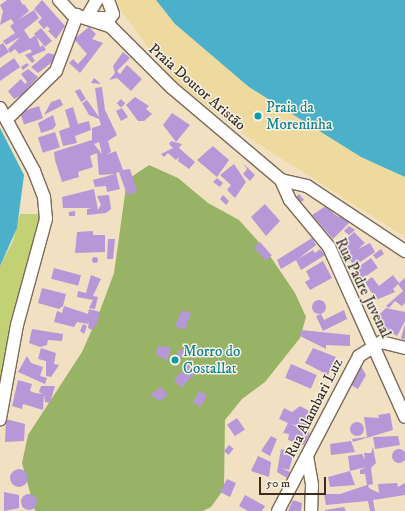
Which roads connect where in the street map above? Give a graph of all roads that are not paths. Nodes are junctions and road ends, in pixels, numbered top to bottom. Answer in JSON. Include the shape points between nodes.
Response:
{"nodes":[{"id":1,"x":59,"y":0,"type":"edge"},
{"id":2,"x":97,"y":0,"type":"edge"},
{"id":3,"x":108,"y":0,"type":"edge"},
{"id":4,"x":86,"y":17,"type":"junction"},
{"id":5,"x":3,"y":113,"type":"edge"},
{"id":6,"x":280,"y":180,"type":"junction"},
{"id":7,"x":405,"y":251,"type":"edge"},
{"id":8,"x":373,"y":344,"type":"junction"},
{"id":9,"x":405,"y":348,"type":"edge"},
{"id":10,"x":405,"y":417,"type":"edge"},
{"id":11,"x":0,"y":419,"type":"edge"},
{"id":12,"x":307,"y":456,"type":"junction"},
{"id":13,"x":278,"y":511,"type":"edge"},
{"id":14,"x":311,"y":511,"type":"edge"}],
"edges":[{"from":1,"to":4,"type":"street","name":"Praia Doutor Aristão"},
{"from":2,"to":4,"type":"street"},
{"from":3,"to":4,"type":"street","via":[[113,14],[110,18]]},
{"from":4,"to":5,"type":"street","via":[[56,71],[40,90]]},
{"from":4,"to":6,"type":"street","name":"Praia Doutor Aristão","via":[[110,26],[171,87]]},
{"from":5,"to":11,"type":"street","via":[[40,186],[46,219],[17,325]]},
{"from":6,"to":7,"type":"street","via":[[313,189]]},
{"from":6,"to":8,"type":"street","name":"Rua Padre Juvenal","via":[[290,200],[329,247]]},
{"from":8,"to":9,"type":"street","via":[[388,343]]},
{"from":8,"to":10,"type":"street","name":"Rua Padre Juvenal"},
{"from":8,"to":12,"type":"street","name":"Rua Alambari Luz","via":[[354,364]]},
{"from":12,"to":13,"type":"street","name":"Rua Alambari Luz"},
{"from":12,"to":14,"type":"street","via":[[312,485]]}]}
